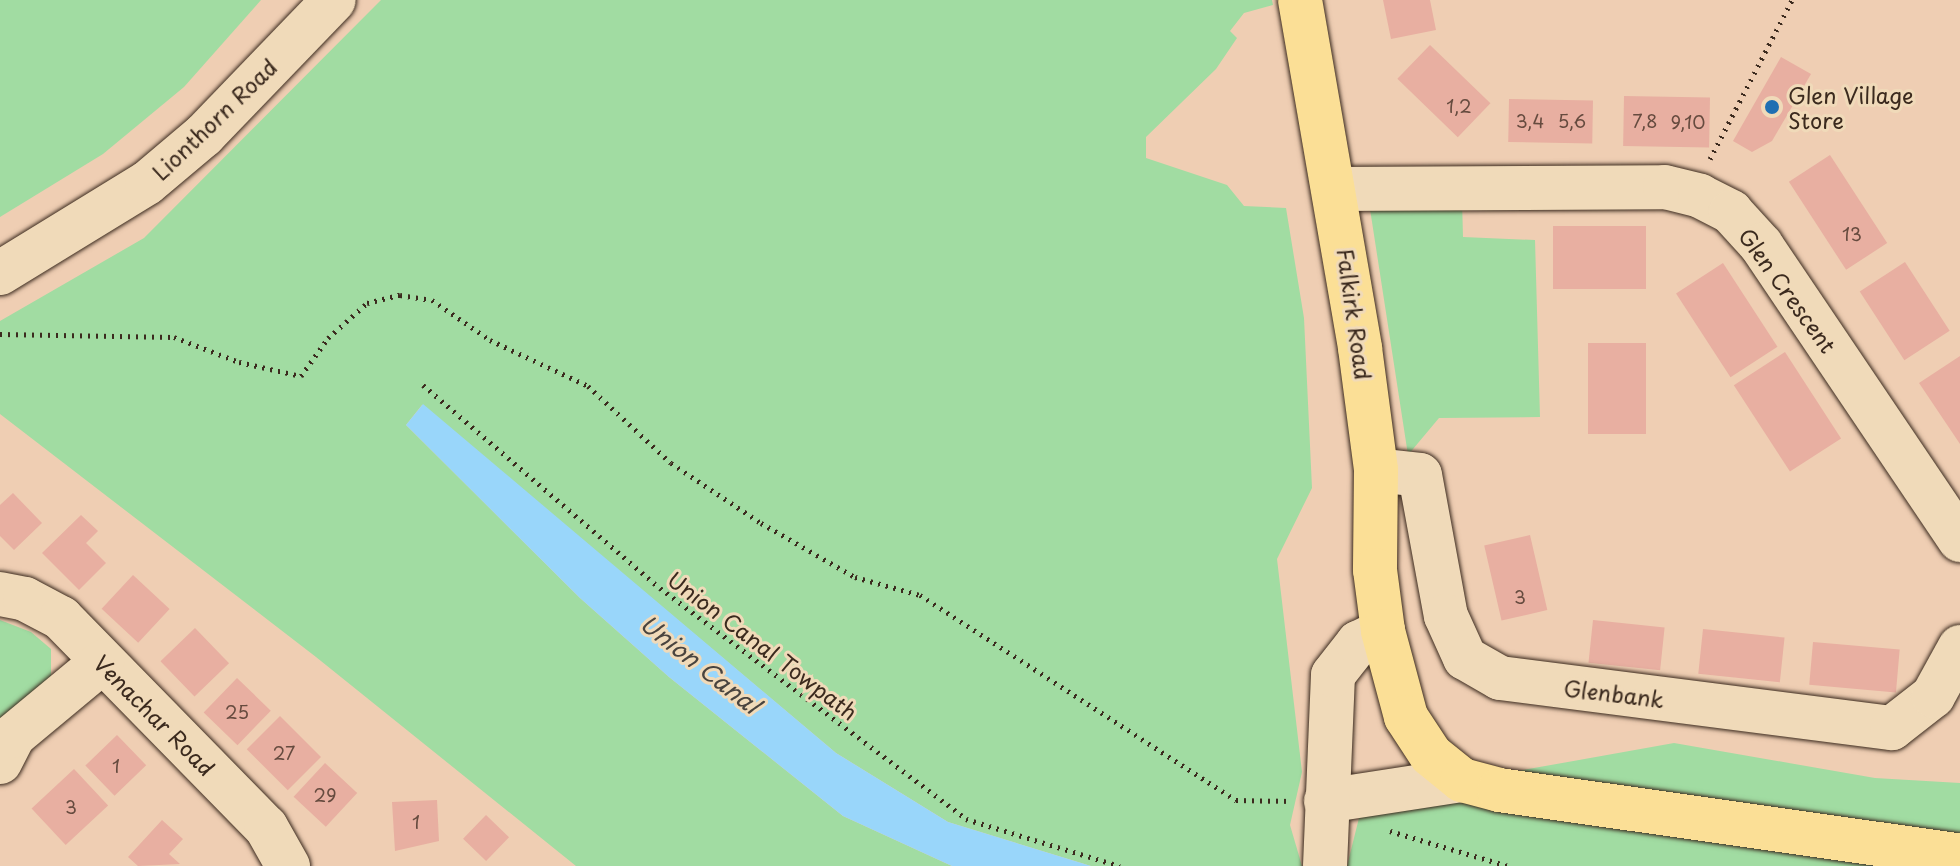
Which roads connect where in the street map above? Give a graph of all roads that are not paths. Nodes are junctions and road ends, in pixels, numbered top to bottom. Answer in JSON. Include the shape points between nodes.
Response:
{"nodes":[{"id":1,"x":334,"y":0,"type":"edge"},
{"id":2,"x":1300,"y":0,"type":"edge"},
{"id":3,"x":1336,"y":189,"type":"junction"},
{"id":4,"x":0,"y":273,"type":"edge"},
{"id":5,"x":1376,"y":470,"type":"junction"},
{"id":6,"x":1960,"y":540,"type":"edge"},
{"id":7,"x":0,"y":594,"type":"edge"},
{"id":8,"x":1383,"y":631,"type":"junction"},
{"id":9,"x":1960,"y":647,"type":"edge"},
{"id":10,"x":102,"y":662,"type":"junction"},
{"id":11,"x":0,"y":762,"type":"edge"},
{"id":12,"x":1462,"y":780,"type":"junction"},
{"id":13,"x":1326,"y":801,"type":"junction"},
{"id":14,"x":1960,"y":856,"type":"edge"},
{"id":15,"x":1326,"y":865,"type":"edge"},
{"id":16,"x":288,"y":866,"type":"edge"}],
"edges":[{"from":1,"to":4,"type":"street","name":"Lionthorn Road","via":[[204,135],[147,183]]},
{"from":2,"to":3,"type":"main road","name":"Falkirk Road"},
{"from":3,"to":5,"type":"main road","name":"Falkirk Road"},
{"from":3,"to":6,"type":"street","name":"Glen Crescent","via":[[1665,187],[1731,212],[1761,245]]},
{"from":5,"to":8,"type":"main road","name":"Falkirk Road","via":[[1375,570]]},
{"from":5,"to":9,"type":"street","name":"Glenbank","via":[[1420,475],[1446,616],[1465,658],[1500,678],[1892,728],[1933,696]]},
{"from":7,"to":10,"type":"street","name":"Venachar Road","via":[[25,599],[61,618]]},
{"from":8,"to":12,"type":"main road","name":"Falkirk Road","via":[[1406,717],[1431,755]]},
{"from":8,"to":13,"type":"street","via":[[1358,643],[1333,675]]},
{"from":10,"to":11,"type":"street","via":[[13,736]]},
{"from":10,"to":16,"type":"street","name":"Venachar Road","via":[[266,827]]},
{"from":12,"to":13,"type":"street"},
{"from":12,"to":14,"type":"main road","via":[[1499,790]]},
{"from":13,"to":15,"type":"street"}]}
